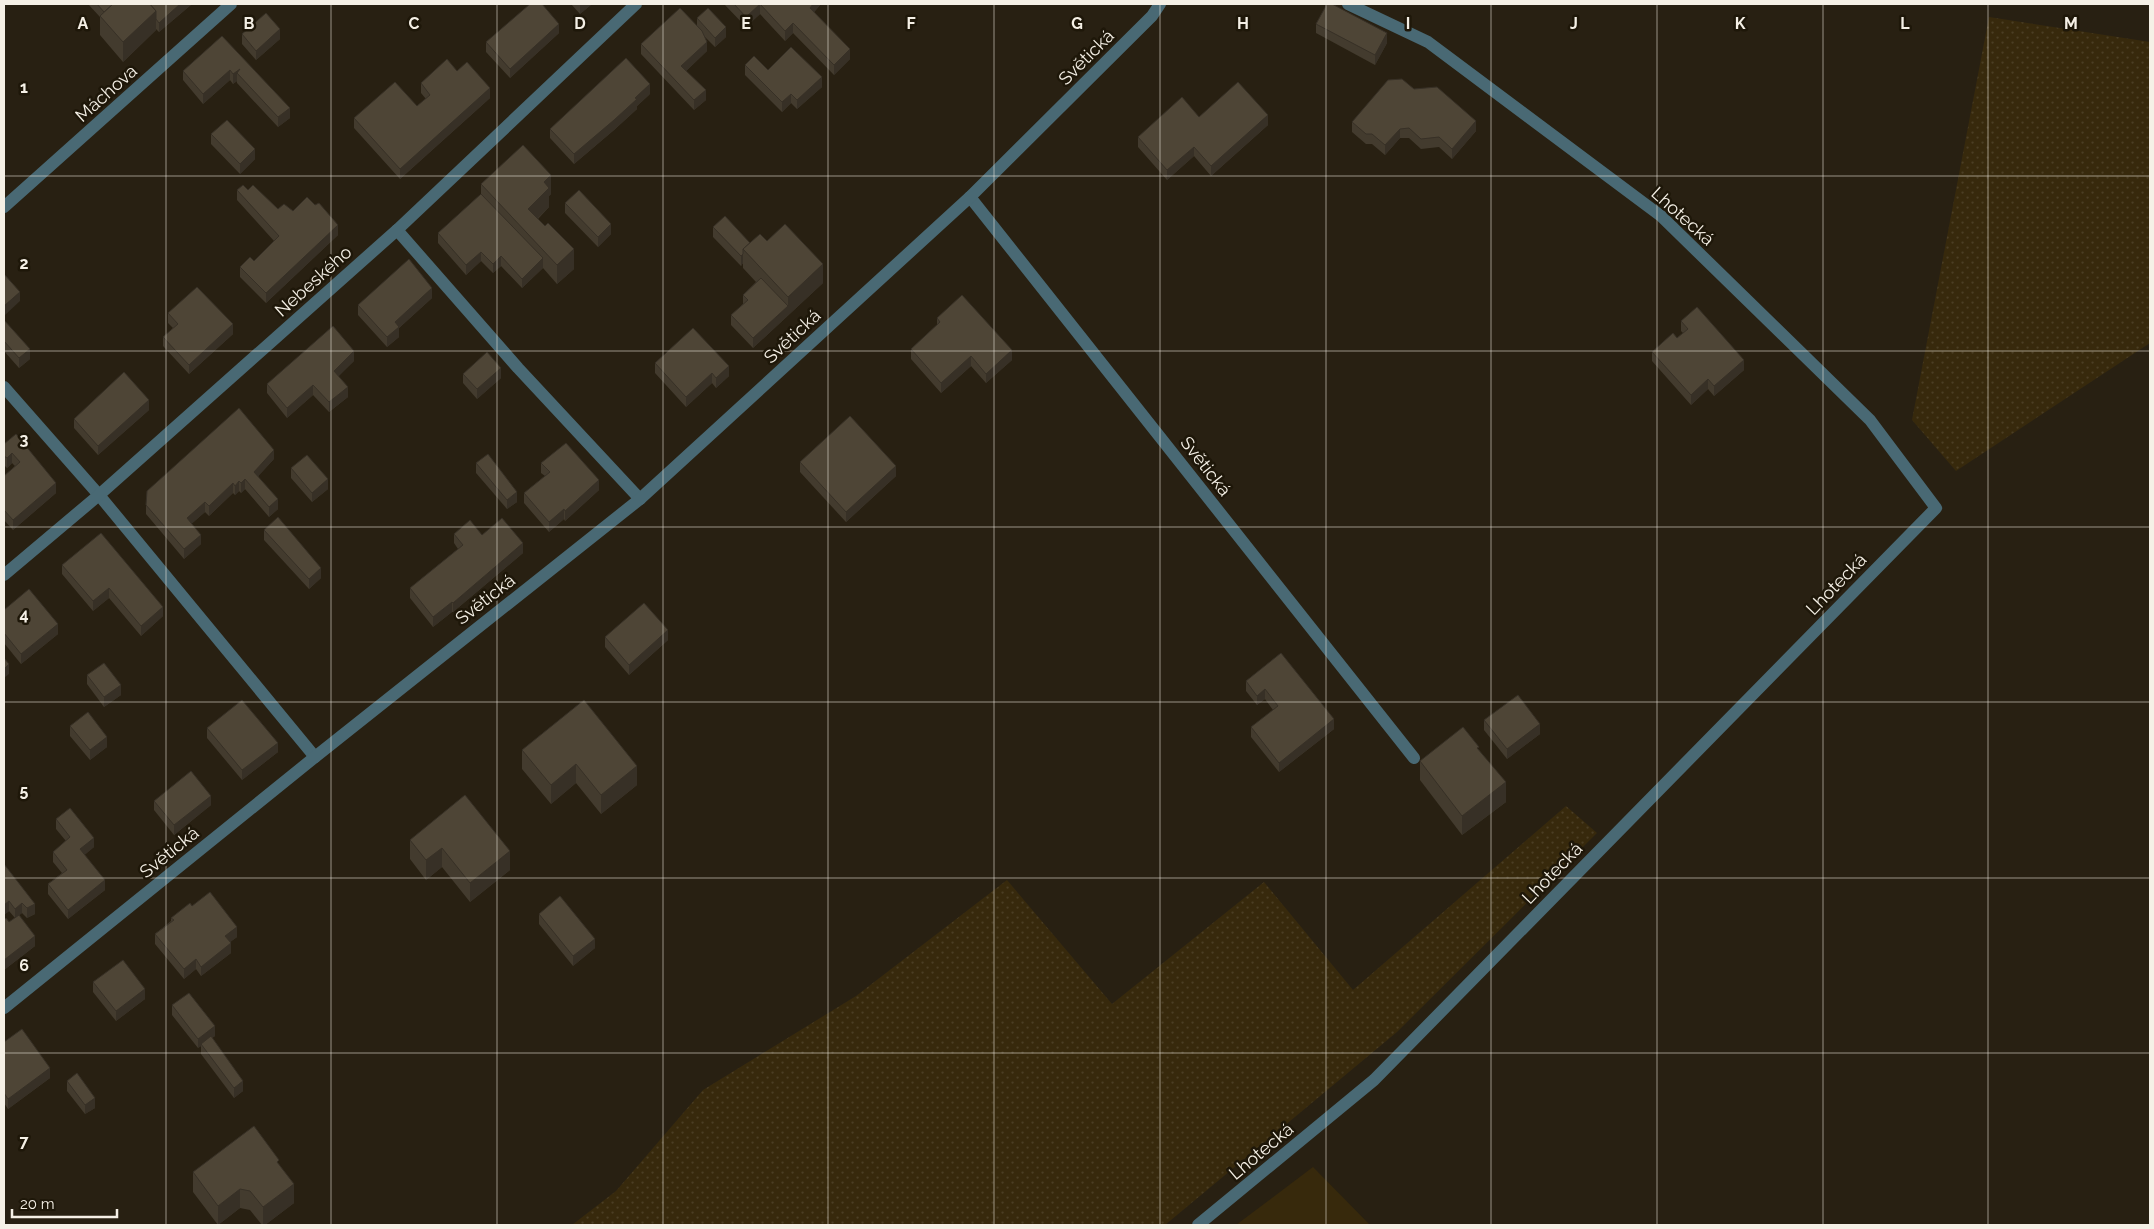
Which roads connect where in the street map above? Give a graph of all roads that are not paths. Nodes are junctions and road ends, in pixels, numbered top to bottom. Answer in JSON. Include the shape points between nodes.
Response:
{"nodes":[{"id":1,"x":231,"y":4,"type":"edge"},
{"id":2,"x":636,"y":4,"type":"edge"},
{"id":3,"x":1160,"y":4,"type":"edge"},
{"id":4,"x":1348,"y":4,"type":"edge"},
{"id":5,"x":970,"y":197,"type":"junction"},
{"id":6,"x":4,"y":207,"type":"edge"},
{"id":7,"x":397,"y":230,"type":"junction"},
{"id":8,"x":4,"y":387,"type":"edge"},
{"id":9,"x":99,"y":495,"type":"junction"},
{"id":10,"x":640,"y":500,"type":"junction"},
{"id":11,"x":4,"y":575,"type":"edge"},
{"id":12,"x":315,"y":757,"type":"junction"},
{"id":13,"x":1414,"y":758,"type":"dead end"},
{"id":14,"x":4,"y":1008,"type":"edge"},
{"id":15,"x":1198,"y":1225,"type":"edge"}],
"edges":[{"from":1,"to":6,"type":"street","name":"Máchova"},
{"from":2,"to":7,"type":"street","name":"Nebeského"},
{"from":3,"to":5,"type":"street","name":"Světická","via":[[1152,16]]},
{"from":4,"to":15,"type":"street","name":"Lhotecká","via":[[1428,42],[1661,216],[1870,420],[1936,508],[1374,1080]]},
{"from":5,"to":10,"type":"street","name":"Světická"},
{"from":5,"to":13,"type":"street","name":"Světická"},
{"from":7,"to":9,"type":"street","name":"Nebeského"},
{"from":7,"to":10,"type":"street"},
{"from":8,"to":9,"type":"street"},
{"from":9,"to":11,"type":"street","name":"Nebeského"},
{"from":9,"to":12,"type":"street"},
{"from":10,"to":12,"type":"street","name":"Světická"},
{"from":12,"to":14,"type":"street","name":"Světická"}]}
